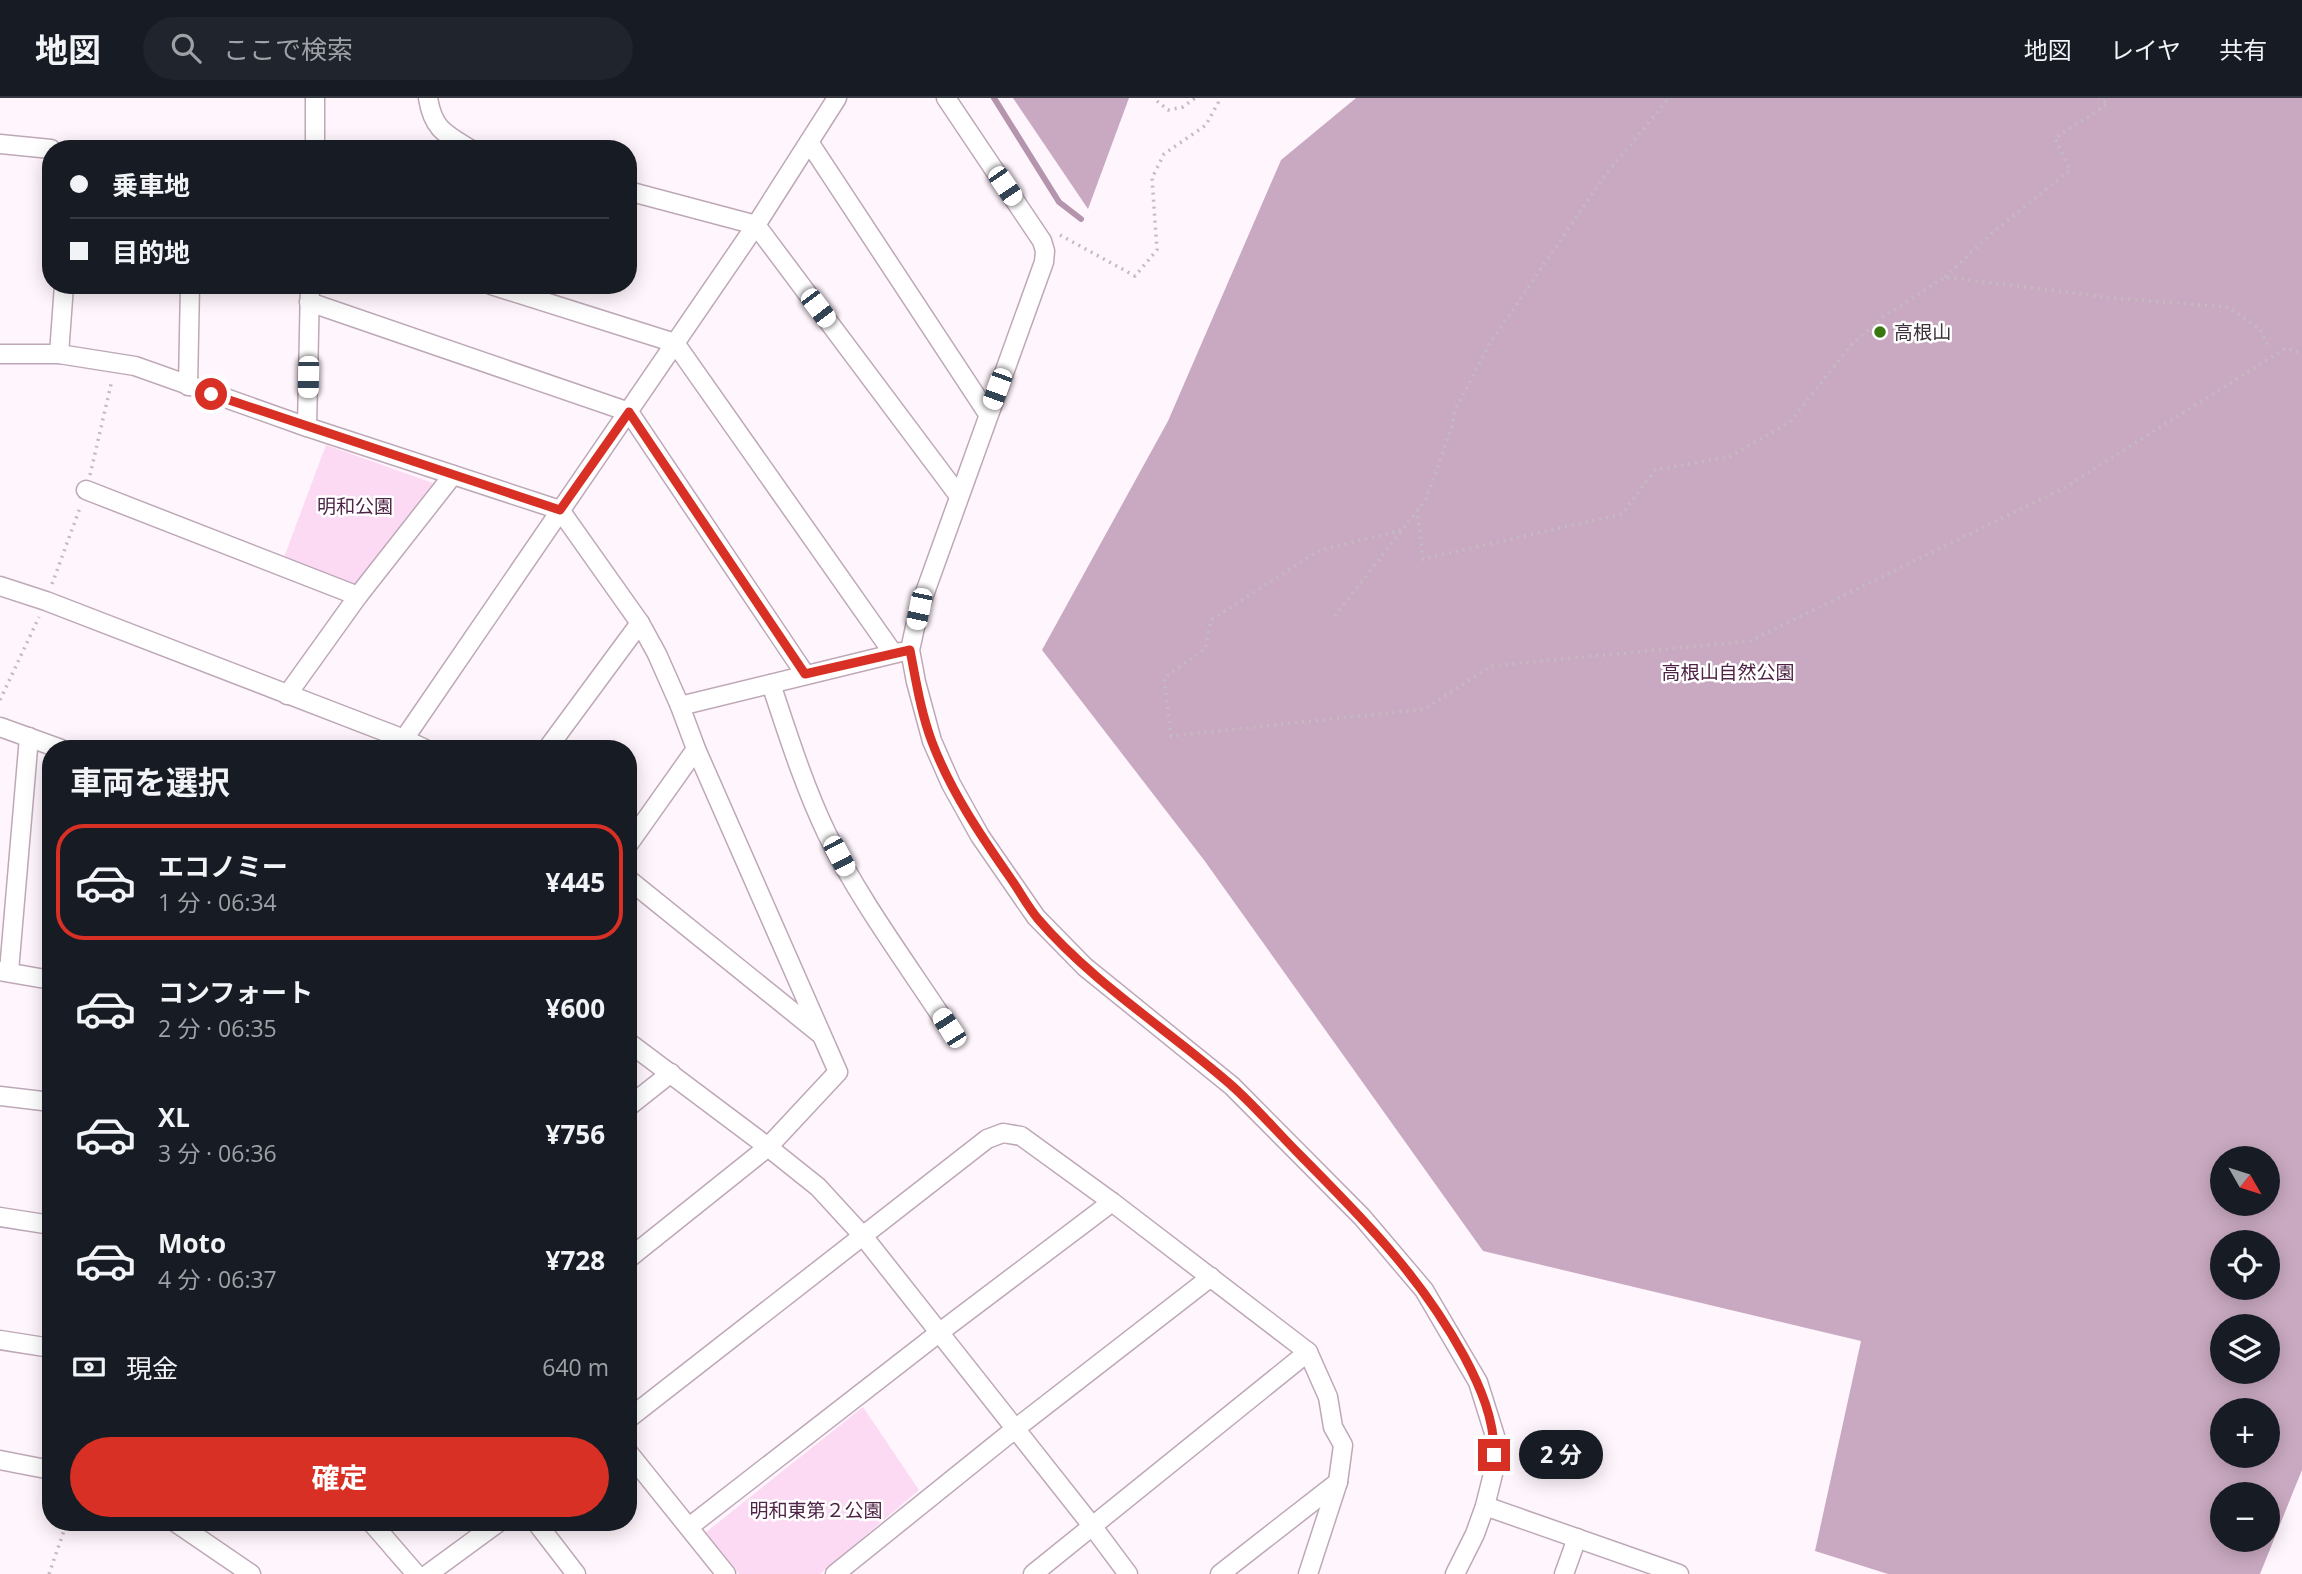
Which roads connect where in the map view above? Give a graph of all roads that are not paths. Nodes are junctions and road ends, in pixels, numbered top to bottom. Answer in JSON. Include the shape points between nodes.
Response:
{"nodes":[{"id":1,"x":315,"y":98,"type":"edge"},
{"id":2,"x":428,"y":98,"type":"edge"},
{"id":3,"x":837,"y":98,"type":"edge"},
{"id":4,"x":946,"y":98,"type":"edge"},
{"id":5,"x":314,"y":140,"type":"edge"},
{"id":6,"x":456,"y":140,"type":"edge"},
{"id":7,"x":810,"y":142,"type":"junction"},
{"id":8,"x":0,"y":145,"type":"edge"},
{"id":9,"x":42,"y":148,"type":"edge"},
{"id":10,"x":637,"y":193,"type":"edge"},
{"id":11,"x":756,"y":225,"type":"junction"},
{"id":12,"x":63,"y":294,"type":"edge"},
{"id":13,"x":190,"y":294,"type":"edge"},
{"id":14,"x":310,"y":294,"type":"edge"},
{"id":15,"x":313,"y":294,"type":"edge"},
{"id":16,"x":520,"y":294,"type":"edge"},
{"id":17,"x":675,"y":343,"type":"junction"},
{"id":18,"x":0,"y":354,"type":"edge"},
{"id":19,"x":59,"y":354,"type":"junction"},
{"id":20,"x":188,"y":386,"type":"junction"},
{"id":21,"x":629,"y":412,"type":"junction"},
{"id":22,"x":988,"y":414,"type":"junction"},
{"id":23,"x":307,"y":427,"type":"junction"},
{"id":24,"x":453,"y":475,"type":"junction"},
{"id":25,"x":86,"y":490,"type":"road end"},
{"id":26,"x":959,"y":496,"type":"junction"},
{"id":27,"x":560,"y":510,"type":"junction"},
{"id":28,"x":0,"y":586,"type":"edge"},
{"id":29,"x":358,"y":596,"type":"junction"},
{"id":30,"x":640,"y":623,"type":"junction"},
{"id":31,"x":902,"y":652,"type":"junction"},
{"id":32,"x":805,"y":674,"type":"junction"},
{"id":33,"x":771,"y":684,"type":"junction"},
{"id":34,"x":287,"y":695,"type":"junction"},
{"id":35,"x":680,"y":706,"type":"junction"},
{"id":36,"x":0,"y":727,"type":"edge"},
{"id":37,"x":29,"y":737,"type":"junction"},
{"id":38,"x":392,"y":740,"type":"edge"},
{"id":39,"x":404,"y":740,"type":"edge"},
{"id":40,"x":554,"y":740,"type":"edge"},
{"id":41,"x":42,"y":742,"type":"edge"},
{"id":42,"x":695,"y":749,"type":"junction"},
{"id":43,"x":637,"y":832,"type":"edge"},
{"id":44,"x":9,"y":849,"type":"edge"},
{"id":45,"x":637,"y":886,"type":"edge"},
{"id":46,"x":4,"y":971,"type":"edge"},
{"id":47,"x":42,"y":978,"type":"edge"},
{"id":48,"x":949,"y":1028,"type":"dead end"},
{"id":49,"x":822,"y":1035,"type":"junction"},
{"id":50,"x":637,"y":1048,"type":"edge"},
{"id":51,"x":671,"y":1073,"type":"junction"},
{"id":52,"x":0,"y":1096,"type":"edge"},
{"id":53,"x":637,"y":1100,"type":"edge"},
{"id":54,"x":42,"y":1101,"type":"edge"},
{"id":55,"x":768,"y":1147,"type":"junction"},
{"id":56,"x":1112,"y":1202,"type":"junction"},
{"id":57,"x":0,"y":1217,"type":"edge"},
{"id":58,"x":42,"y":1224,"type":"edge"},
{"id":59,"x":863,"y":1236,"type":"junction"},
{"id":60,"x":637,"y":1252,"type":"edge"},
{"id":61,"x":1212,"y":1277,"type":"junction"},
{"id":62,"x":940,"y":1332,"type":"junction"},
{"id":63,"x":0,"y":1340,"type":"edge"},
{"id":64,"x":42,"y":1347,"type":"edge"},
{"id":65,"x":1308,"y":1352,"type":"junction"},
{"id":66,"x":637,"y":1412,"type":"edge"},
{"id":67,"x":1015,"y":1429,"type":"junction"},
{"id":68,"x":0,"y":1460,"type":"edge"},
{"id":69,"x":637,"y":1463,"type":"edge"},
{"id":70,"x":42,"y":1468,"type":"edge"},
{"id":71,"x":1338,"y":1482,"type":"junction"},
{"id":72,"x":1485,"y":1506,"type":"junction"},
{"id":73,"x":1093,"y":1527,"type":"junction"},
{"id":74,"x":689,"y":1528,"type":"junction"},
{"id":75,"x":188,"y":1531,"type":"edge"},
{"id":76,"x":379,"y":1531,"type":"edge"},
{"id":77,"x":487,"y":1531,"type":"edge"},
{"id":78,"x":543,"y":1531,"type":"edge"},
{"id":79,"x":1577,"y":1538,"type":"junction"},
{"id":80,"x":251,"y":1574,"type":"edge"},
{"id":81,"x":416,"y":1574,"type":"edge"},
{"id":82,"x":428,"y":1574,"type":"edge"},
{"id":83,"x":576,"y":1574,"type":"edge"},
{"id":84,"x":726,"y":1574,"type":"edge"},
{"id":85,"x":835,"y":1574,"type":"edge"},
{"id":86,"x":1033,"y":1574,"type":"edge"},
{"id":87,"x":1128,"y":1574,"type":"edge"},
{"id":88,"x":1220,"y":1574,"type":"edge"},
{"id":89,"x":1308,"y":1574,"type":"edge"},
{"id":90,"x":1455,"y":1574,"type":"edge"},
{"id":91,"x":1564,"y":1574,"type":"edge"},
{"id":92,"x":1679,"y":1574,"type":"edge"}],
"edges":[{"from":1,"to":5,"type":"street"},
{"from":2,"to":6,"type":"street","via":[[431,117]]},
{"from":3,"to":7,"type":"street"},
{"from":4,"to":22,"type":"street","via":[[1045,251]]},
{"from":7,"to":11,"type":"street"},
{"from":7,"to":22,"type":"street"},
{"from":8,"to":9,"type":"street"},
{"from":10,"to":11,"type":"street"},
{"from":11,"to":17,"type":"street"},
{"from":11,"to":26,"type":"street"},
{"from":12,"to":19,"type":"street"},
{"from":13,"to":20,"type":"street"},
{"from":14,"to":23,"type":"street"},
{"from":15,"to":21,"type":"street"},
{"from":16,"to":17,"type":"street"},
{"from":17,"to":21,"type":"street"},
{"from":17,"to":31,"type":"street"},
{"from":18,"to":19,"type":"street"},
{"from":19,"to":20,"type":"street","via":[[135,366]]},
{"from":20,"to":23,"type":"street"},
{"from":21,"to":27,"type":"street"},
{"from":21,"to":32,"type":"street"},
{"from":22,"to":26,"type":"street"},
{"from":23,"to":24,"type":"street"},
{"from":24,"to":27,"type":"street"},
{"from":24,"to":29,"type":"street"},
{"from":25,"to":29,"type":"street"},
{"from":26,"to":31,"type":"street"},
{"from":27,"to":30,"type":"street"},
{"from":27,"to":39,"type":"street"},
{"from":28,"to":34,"type":"street"},
{"from":29,"to":34,"type":"street"},
{"from":30,"to":35,"type":"street"},
{"from":30,"to":40,"type":"street"},
{"from":31,"to":32,"type":"street"},
{"from":31,"to":72,"type":"street","via":[[951,784],[980,836],[1036,917],[1085,967],[1232,1086],[1362,1217],[1424,1290],[1478,1382],[1495,1436]]},
{"from":32,"to":33,"type":"street"},
{"from":33,"to":35,"type":"street"},
{"from":33,"to":48,"type":"street","via":[[796,762],[827,834]]},
{"from":34,"to":38,"type":"street"},
{"from":35,"to":42,"type":"street"},
{"from":36,"to":37,"type":"street"},
{"from":37,"to":41,"type":"street"},
{"from":37,"to":44,"type":"street"},
{"from":42,"to":43,"type":"street"},
{"from":42,"to":49,"type":"street"},
{"from":44,"to":46,"type":"street"},
{"from":45,"to":49,"type":"street"},
{"from":46,"to":47,"type":"street"},
{"from":49,"to":55,"type":"street","via":[[838,1072]]},
{"from":50,"to":51,"type":"street"},
{"from":51,"to":53,"type":"street"},
{"from":51,"to":55,"type":"street"},
{"from":52,"to":54,"type":"street"},
{"from":55,"to":59,"type":"street","via":[[818,1187]]},
{"from":55,"to":60,"type":"street"},
{"from":56,"to":59,"type":"street","via":[[1021,1136],[1003,1133],[987,1139]]},
{"from":56,"to":61,"type":"street"},
{"from":56,"to":62,"type":"street"},
{"from":57,"to":58,"type":"street"},
{"from":59,"to":62,"type":"street"},
{"from":59,"to":66,"type":"street"},
{"from":61,"to":65,"type":"street"},
{"from":61,"to":67,"type":"street"},
{"from":62,"to":67,"type":"street"},
{"from":62,"to":74,"type":"street"},
{"from":63,"to":64,"type":"street"},
{"from":65,"to":71,"type":"street","via":[[1343,1446]]},
{"from":65,"to":73,"type":"street"},
{"from":67,"to":73,"type":"street"},
{"from":67,"to":85,"type":"street"},
{"from":68,"to":70,"type":"street"},
{"from":69,"to":74,"type":"street"},
{"from":71,"to":88,"type":"street"},
{"from":71,"to":89,"type":"street"},
{"from":72,"to":79,"type":"street"},
{"from":72,"to":90,"type":"street"},
{"from":73,"to":86,"type":"street"},
{"from":73,"to":87,"type":"street"},
{"from":74,"to":84,"type":"street"},
{"from":75,"to":80,"type":"street"},
{"from":76,"to":81,"type":"street"},
{"from":77,"to":82,"type":"street"},
{"from":78,"to":83,"type":"street"},
{"from":79,"to":91,"type":"street"},
{"from":79,"to":92,"type":"street"}]}
